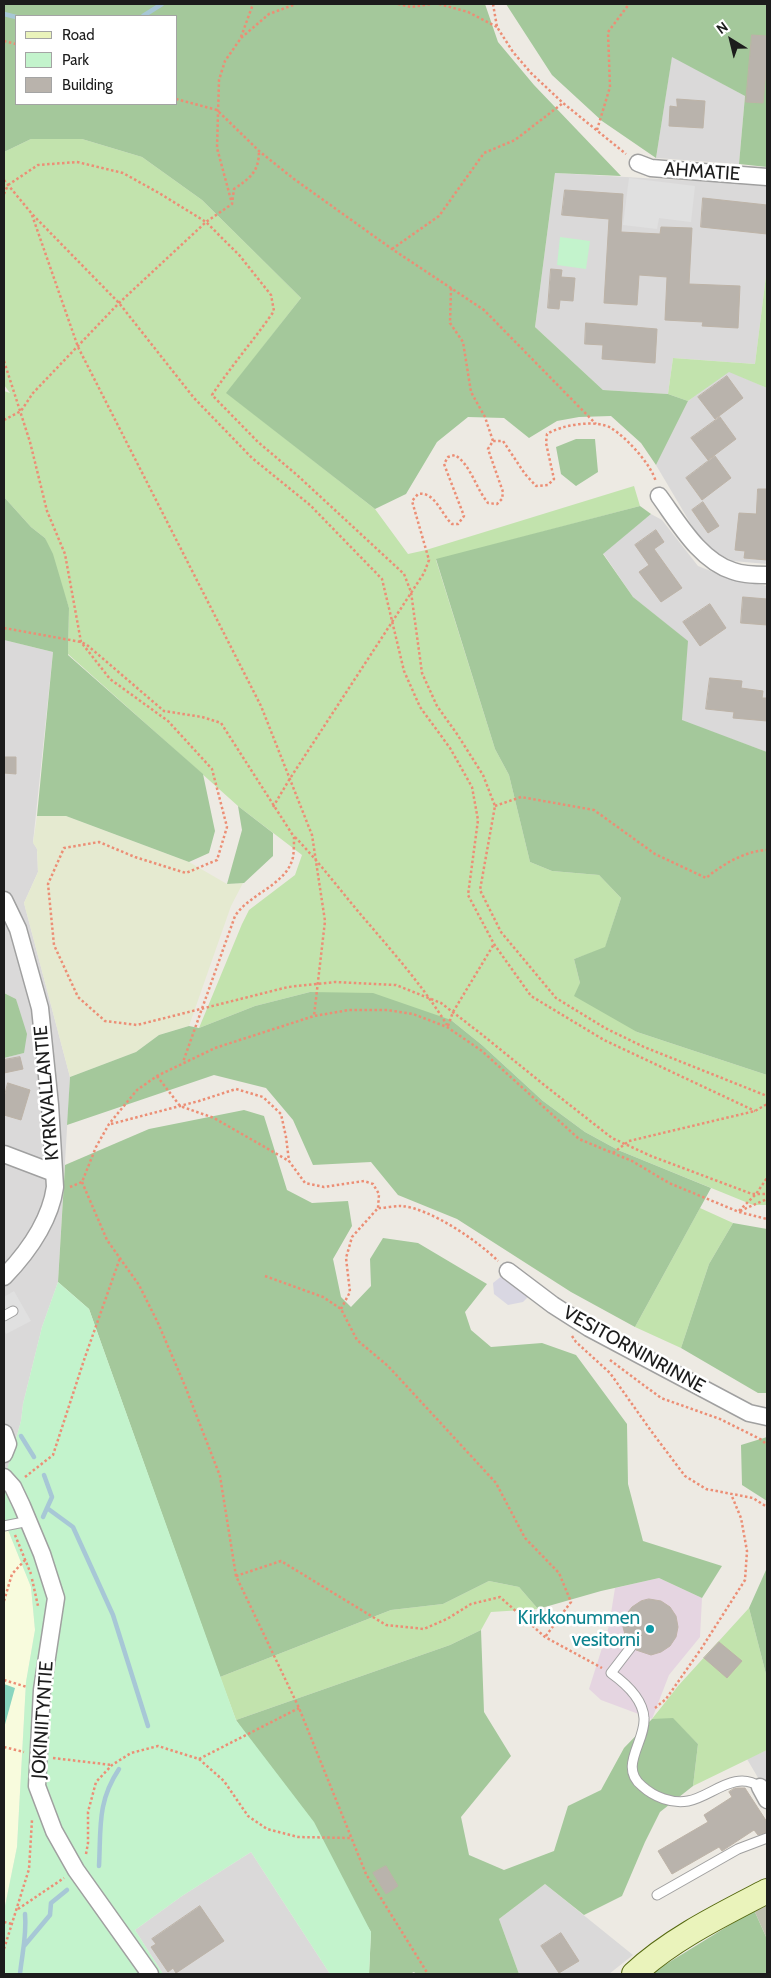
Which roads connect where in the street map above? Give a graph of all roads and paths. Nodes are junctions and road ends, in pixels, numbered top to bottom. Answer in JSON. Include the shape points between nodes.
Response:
{"nodes":[{"id":1,"x":254,"y":4,"type":"edge"},
{"id":2,"x":296,"y":4,"type":"edge"},
{"id":3,"x":398,"y":4,"type":"edge"},
{"id":4,"x":431,"y":4,"type":"edge"},
{"id":5,"x":439,"y":4,"type":"edge"},
{"id":6,"x":493,"y":4,"type":"edge"},
{"id":7,"x":629,"y":4,"type":"edge"},
{"id":8,"x":497,"y":27,"type":"junction"},
{"id":9,"x":241,"y":38,"type":"junction"},
{"id":10,"x":178,"y":100,"type":"edge"},
{"id":11,"x":563,"y":103,"type":"junction"},
{"id":12,"x":216,"y":110,"type":"junction"},
{"id":13,"x":597,"y":130,"type":"junction"},
{"id":14,"x":259,"y":151,"type":"junction"},
{"id":15,"x":638,"y":163,"type":"joint"},
{"id":16,"x":767,"y":177,"type":"edge"},
{"id":17,"x":4,"y":180,"type":"edge"},
{"id":18,"x":8,"y":186,"type":"junction"},
{"id":19,"x":4,"y":194,"type":"edge"},
{"id":20,"x":232,"y":204,"type":"junction"},
{"id":21,"x":32,"y":214,"type":"junction"},
{"id":22,"x":206,"y":222,"type":"junction"},
{"id":23,"x":392,"y":249,"type":"junction"},
{"id":24,"x":451,"y":288,"type":"junction"},
{"id":25,"x":119,"y":303,"type":"junction"},
{"id":26,"x":78,"y":347,"type":"junction"},
{"id":27,"x":4,"y":361,"type":"edge"},
{"id":28,"x":21,"y":411,"type":"junction"},
{"id":29,"x":4,"y":420,"type":"edge"},
{"id":30,"x":596,"y":424,"type":"junction"},
{"id":31,"x":493,"y":441,"type":"junction"},
{"id":32,"x":659,"y":496,"type":"joint"},
{"id":33,"x":767,"y":575,"type":"edge"},
{"id":34,"x":410,"y":592,"type":"junction"},
{"id":35,"x":391,"y":622,"type":"junction"},
{"id":36,"x":4,"y":628,"type":"edge"},
{"id":37,"x":81,"y":642,"type":"junction"},
{"id":38,"x":289,"y":780,"type":"junction"},
{"id":39,"x":495,"y":806,"type":"junction"},
{"id":40,"x":274,"y":807,"type":"junction"},
{"id":41,"x":294,"y":837,"type":"junction"},
{"id":42,"x":767,"y":850,"type":"edge"},
{"id":43,"x":316,"y":859,"type":"junction"},
{"id":44,"x":4,"y":900,"type":"edge"},
{"id":45,"x":494,"y":944,"type":"junction"},
{"id":46,"x":316,"y":984,"type":"junction"},
{"id":47,"x":431,"y":999,"type":"junction"},
{"id":48,"x":201,"y":1010,"type":"junction"},
{"id":49,"x":453,"y":1012,"type":"junction"},
{"id":50,"x":314,"y":1016,"type":"junction"},
{"id":51,"x":448,"y":1026,"type":"junction"},
{"id":52,"x":182,"y":1063,"type":"junction"},
{"id":53,"x":157,"y":1076,"type":"junction"},
{"id":54,"x":767,"y":1096,"type":"edge"},
{"id":55,"x":767,"y":1104,"type":"edge"},
{"id":56,"x":180,"y":1106,"type":"junction"},
{"id":57,"x":755,"y":1111,"type":"junction"},
{"id":58,"x":109,"y":1124,"type":"junction"},
{"id":59,"x":626,"y":1144,"type":"junction"},
{"id":60,"x":613,"y":1153,"type":"junction"},
{"id":61,"x":4,"y":1154,"type":"edge"},
{"id":62,"x":289,"y":1161,"type":"junction"},
{"id":63,"x":54,"y":1173,"type":"junction"},
{"id":64,"x":767,"y":1178,"type":"edge"},
{"id":65,"x":82,"y":1182,"type":"junction"},
{"id":66,"x":756,"y":1194,"type":"junction"},
{"id":67,"x":767,"y":1194,"type":"edge"},
{"id":68,"x":54,"y":1196,"type":"junction"},
{"id":69,"x":767,"y":1199,"type":"edge"},
{"id":70,"x":378,"y":1208,"type":"junction"},
{"id":71,"x":739,"y":1212,"type":"junction"},
{"id":72,"x":767,"y":1219,"type":"edge"},
{"id":73,"x":120,"y":1258,"type":"junction"},
{"id":74,"x":508,"y":1271,"type":"joint"},
{"id":75,"x":265,"y":1276,"type":"dead end"},
{"id":76,"x":4,"y":1277,"type":"edge"},
{"id":77,"x":341,"y":1309,"type":"junction"},
{"id":78,"x":12,"y":1311,"type":"dead end"},
{"id":79,"x":4,"y":1316,"type":"edge"},
{"id":80,"x":580,"y":1321,"type":"junction"},
{"id":81,"x":610,"y":1360,"type":"dead end"},
{"id":82,"x":767,"y":1417,"type":"edge"},
{"id":83,"x":4,"y":1433,"type":"edge"},
{"id":84,"x":767,"y":1445,"type":"edge"},
{"id":85,"x":4,"y":1454,"type":"edge"},
{"id":86,"x":8,"y":1482,"type":"edge"},
{"id":87,"x":732,"y":1494,"type":"junction"},
{"id":88,"x":767,"y":1507,"type":"edge"},
{"id":89,"x":29,"y":1521,"type":"junction"},
{"id":90,"x":4,"y":1526,"type":"edge"},
{"id":91,"x":25,"y":1560,"type":"dead end"},
{"id":92,"x":236,"y":1576,"type":"junction"},
{"id":93,"x":4,"y":1601,"type":"edge"},
{"id":94,"x":545,"y":1637,"type":"junction"},
{"id":95,"x":631,"y":1647,"type":"dead end"},
{"id":96,"x":611,"y":1673,"type":"junction"},
{"id":97,"x":4,"y":1680,"type":"edge"},
{"id":98,"x":33,"y":1689,"type":"dead end"},
{"id":99,"x":299,"y":1708,"type":"junction"},
{"id":100,"x":644,"y":1717,"type":"junction"},
{"id":101,"x":4,"y":1747,"type":"edge"},
{"id":102,"x":32,"y":1754,"type":"junction"},
{"id":103,"x":199,"y":1759,"type":"junction"},
{"id":104,"x":112,"y":1765,"type":"junction"},
{"id":105,"x":764,"y":1793,"type":"edge"},
{"id":106,"x":351,"y":1838,"type":"junction"},
{"id":107,"x":767,"y":1838,"type":"edge"},
{"id":108,"x":76,"y":1870,"type":"junction"},
{"id":109,"x":767,"y":1891,"type":"edge"},
{"id":110,"x":657,"y":1895,"type":"dead end"},
{"id":111,"x":4,"y":1922,"type":"edge"},
{"id":112,"x":12,"y":1924,"type":"junction"},
{"id":113,"x":4,"y":1949,"type":"edge"},
{"id":114,"x":150,"y":1974,"type":"edge"},
{"id":115,"x":428,"y":1974,"type":"edge"},
{"id":116,"x":634,"y":1974,"type":"edge"}],
"edges":[{"from":1,"to":9,"type":"path"},
{"from":2,"to":9,"type":"path","via":[[269,14]]},
{"from":3,"to":4,"type":"path"},
{"from":5,"to":8,"type":"path","via":[[468,12]]},
{"from":6,"to":8,"type":"path"},
{"from":7,"to":13,"type":"path","via":[[608,32],[610,87]]},
{"from":8,"to":11,"type":"path","via":[[531,73]]},
{"from":9,"to":12,"type":"path","via":[[225,61]]},
{"from":10,"to":12,"type":"path"},
{"from":11,"to":13,"type":"path"},
{"from":11,"to":23,"type":"path","via":[[515,140],[484,153],[439,216]]},
{"from":12,"to":14,"type":"path"},
{"from":12,"to":20,"type":"path","via":[[217,148]]},
{"from":13,"to":15,"type":"path"},
{"from":14,"to":20,"type":"path","via":[[259,165],[247,180],[234,189]]},
{"from":14,"to":23,"type":"path"},
{"from":15,"to":16,"type":"street","name":"AHMATIE","via":[[651,168]]},
{"from":17,"to":18,"type":"path"},
{"from":18,"to":19,"type":"path"},
{"from":18,"to":21,"type":"path"},
{"from":18,"to":22,"type":"path","via":[[38,165],[77,162],[123,173]]},
{"from":20,"to":22,"type":"path"},
{"from":21,"to":25,"type":"path"},
{"from":21,"to":26,"type":"path"},
{"from":22,"to":25,"type":"path"},
{"from":22,"to":34,"type":"path","via":[[240,256],[271,295],[274,311],[212,395],[258,442],[404,574]]},
{"from":23,"to":24,"type":"path"},
{"from":24,"to":30,"type":"path","via":[[484,310]]},
{"from":24,"to":31,"type":"path","via":[[450,323],[462,342],[471,392],[485,417]]},
{"from":25,"to":26,"type":"path"},
{"from":25,"to":35,"type":"path","via":[[200,405],[252,458],[310,505],[382,578]]},
{"from":26,"to":28,"type":"path","via":[[33,393]]},
{"from":26,"to":38,"type":"path","via":[[261,706]]},
{"from":27,"to":28,"type":"path"},
{"from":28,"to":29,"type":"path"},
{"from":28,"to":37,"type":"path","via":[[47,512],[65,554]]},
{"from":30,"to":31,"type":"path","via":[[554,429],[546,434],[554,478],[548,485],[536,486],[503,441]]},
{"from":30,"to":32,"type":"path","via":[[611,428],[645,458],[656,479]]},
{"from":31,"to":34,"type":"path","via":[[488,449],[503,492],[497,504],[488,503],[462,460],[454,455],[448,457],[444,464],[464,516],[458,524],[446,519],[430,495],[424,492],[412,501],[429,560]]},
{"from":32,"to":33,"type":"street","via":[[711,561],[733,572]]},
{"from":34,"to":35,"type":"path"},
{"from":34,"to":39,"type":"path","via":[[422,673],[437,706],[483,775]]},
{"from":35,"to":38,"type":"path"},
{"from":35,"to":45,"type":"path","via":[[404,671],[420,707],[450,748],[472,787],[478,820],[468,895]]},
{"from":36,"to":37,"type":"path"},
{"from":37,"to":40,"type":"path","via":[[164,711],[221,723]]},
{"from":37,"to":48,"type":"path","via":[[110,678],[168,721],[212,769],[227,827],[217,860],[186,874],[98,842],[64,848],[48,884],[54,944],[78,997],[105,1021],[137,1025]]},
{"from":38,"to":40,"type":"path"},
{"from":38,"to":43,"type":"path","via":[[312,835]]},
{"from":39,"to":42,"type":"path","via":[[521,798],[594,810],[655,854],[706,878],[720,867],[754,851]]},
{"from":39,"to":54,"type":"path","via":[[480,890],[501,932],[556,998],[644,1047]]},
{"from":40,"to":41,"type":"path"},
{"from":41,"to":43,"type":"path"},
{"from":41,"to":48,"type":"path","via":[[293,858],[284,875],[249,900],[236,916]]},
{"from":43,"to":46,"type":"path","via":[[325,921]]},
{"from":43,"to":47,"type":"path"},
{"from":44,"to":63,"type":"street","name":"KYRKVALLANTIE","via":[[18,929],[40,1008]]},
{"from":45,"to":49,"type":"path"},
{"from":45,"to":57,"type":"path","via":[[531,996],[604,1040]]},
{"from":46,"to":47,"type":"path","via":[[396,985]]},
{"from":46,"to":48,"type":"path","via":[[288,987]]},
{"from":46,"to":50,"type":"path"},
{"from":47,"to":49,"type":"path"},
{"from":47,"to":51,"type":"path"},
{"from":48,"to":52,"type":"path"},
{"from":49,"to":51,"type":"path"},
{"from":49,"to":59,"type":"path","via":[[580,1114],[612,1138]]},
{"from":50,"to":51,"type":"path","via":[[350,1010],[387,1010],[413,1014]]},
{"from":50,"to":52,"type":"path","via":[[215,1048]]},
{"from":51,"to":60,"type":"path","via":[[482,1050],[579,1139]]},
{"from":52,"to":53,"type":"path"},
{"from":53,"to":56,"type":"path"},
{"from":53,"to":58,"type":"path","via":[[137,1090]]},
{"from":55,"to":57,"type":"path"},
{"from":56,"to":58,"type":"path"},
{"from":56,"to":62,"type":"path","via":[[214,1118]]},
{"from":56,"to":62,"type":"path","via":[[236,1089],[263,1097],[281,1114]]},
{"from":57,"to":59,"type":"path"},
{"from":58,"to":65,"type":"path"},
{"from":59,"to":60,"type":"path"},
{"from":59,"to":66,"type":"path"},
{"from":60,"to":71,"type":"path","via":[[670,1183]]},
{"from":61,"to":63,"type":"street"},
{"from":62,"to":70,"type":"path","via":[[305,1183],[324,1187],[364,1181],[373,1184],[379,1194]]},
{"from":63,"to":68,"type":"street","name":"KYRKVALLANTIE"},
{"from":64,"to":66,"type":"path"},
{"from":65,"to":68,"type":"path"},
{"from":65,"to":73,"type":"path","via":[[99,1224]]},
{"from":66,"to":67,"type":"path"},
{"from":66,"to":71,"type":"path"},
{"from":68,"to":76,"type":"street","name":"KYRKVALLANTIE","via":[[36,1236]]},
{"from":69,"to":71,"type":"path"},
{"from":70,"to":74,"type":"path","via":[[401,1206],[423,1212],[486,1249]]},
{"from":70,"to":77,"type":"path","via":[[352,1237],[346,1258],[350,1292]]},
{"from":71,"to":72,"type":"path"},
{"from":73,"to":86,"type":"path","via":[[53,1455]]},
{"from":73,"to":92,"type":"path","via":[[158,1323],[220,1476]]},
{"from":74,"to":80,"type":"street","name":"VESITORNINRINNE"},
{"from":75,"to":77,"type":"path","via":[[323,1297]]},
{"from":77,"to":94,"type":"path","via":[[357,1340],[388,1366],[496,1483],[525,1538],[559,1573],[570,1602]]},
{"from":78,"to":79,"type":"lane"},
{"from":80,"to":82,"type":"street","name":"VESITORNINRINNE","via":[[748,1413]]},
{"from":80,"to":87,"type":"path","via":[[572,1334],[576,1342],[610,1373],[685,1476],[706,1490]]},
{"from":81,"to":84,"type":"path","via":[[661,1398],[720,1419]]},
{"from":83,"to":85,"type":"street","via":[[8,1444]]},
{"from":86,"to":89,"type":"street","name":"JOKINIITYNTIE"},
{"from":87,"to":88,"type":"path","via":[[753,1498]]},
{"from":87,"to":100,"type":"path","via":[[741,1518],[747,1551],[745,1580],[666,1699]]},
{"from":89,"to":90,"type":"lane"},
{"from":89,"to":102,"type":"street","name":"JOKINIITYNTIE","via":[[56,1598]]},
{"from":91,"to":93,"type":"path","via":[[12,1574]]},
{"from":92,"to":94,"type":"path","via":[[281,1561],[386,1625],[424,1629],[471,1604],[500,1598]]},
{"from":92,"to":99,"type":"path"},
{"from":94,"to":96,"type":"path"},
{"from":95,"to":96,"type":"lane"},
{"from":96,"to":100,"type":"lane","via":[[627,1686]]},
{"from":97,"to":98,"type":"path"},
{"from":99,"to":103,"type":"path"},
{"from":99,"to":106,"type":"path"},
{"from":100,"to":105,"type":"lane","via":[[632,1767],[634,1778],[647,1791],[676,1802],[690,1801],[726,1784],[739,1782],[755,1784]]},
{"from":101,"to":102,"type":"path"},
{"from":102,"to":104,"type":"path"},
{"from":102,"to":108,"type":"street","name":"JOKINIITYNTIE","via":[[37,1786],[54,1831]]},
{"from":103,"to":104,"type":"path","via":[[158,1746],[131,1753]]},
{"from":103,"to":106,"type":"path","via":[[224,1781],[248,1816],[267,1829],[298,1837]]},
{"from":104,"to":108,"type":"path","via":[[96,1782],[88,1812],[85,1858]]},
{"from":106,"to":115,"type":"path","via":[[366,1874]]},
{"from":107,"to":110,"type":"lane","via":[[738,1849]]},
{"from":108,"to":112,"type":"path","via":[[18,1909]]},
{"from":108,"to":114,"type":"street","name":"JOKINIITYNTIE"},
{"from":109,"to":116,"type":"main road","via":[[709,1921]]},
{"from":111,"to":112,"type":"path"},
{"from":112,"to":113,"type":"path"}]}
